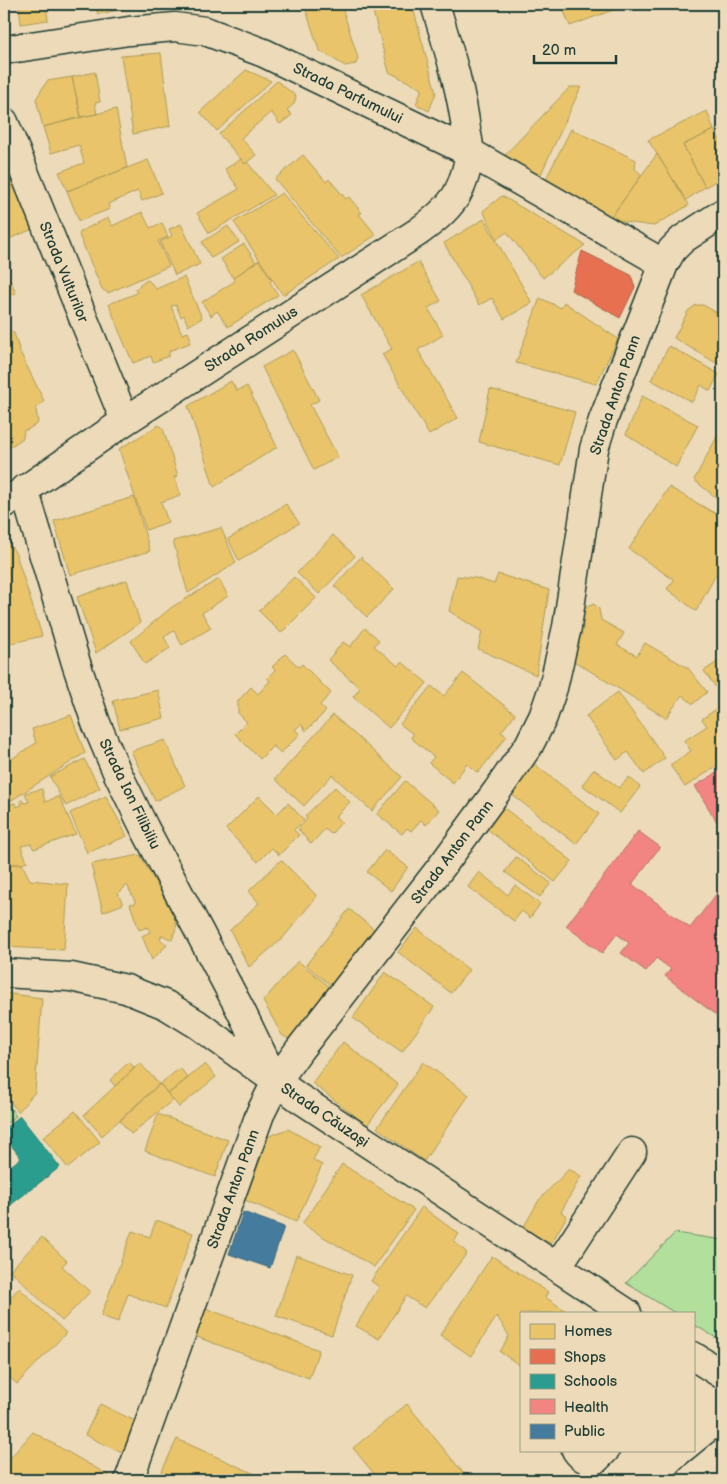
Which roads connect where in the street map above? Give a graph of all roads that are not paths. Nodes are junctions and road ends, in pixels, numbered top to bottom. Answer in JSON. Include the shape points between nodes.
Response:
{"nodes":[{"id":1,"x":435,"y":4,"type":"edge"},
{"id":2,"x":4,"y":50,"type":"edge"},
{"id":3,"x":4,"y":122,"type":"edge"},
{"id":4,"x":469,"y":152,"type":"junction"},
{"id":5,"x":723,"y":213,"type":"edge"},
{"id":6,"x":664,"y":264,"type":"junction"},
{"id":7,"x":125,"y":421,"type":"junction"},
{"id":8,"x":14,"y":496,"type":"edge"},
{"id":9,"x":4,"y":973,"type":"edge"},
{"id":10,"x":276,"y":1082,"type":"junction"},
{"id":11,"x":632,"y":1152,"type":"dead end"},
{"id":12,"x":557,"y":1267,"type":"junction"},
{"id":13,"x":625,"y":1312,"type":"edge"},
{"id":14,"x":694,"y":1359,"type":"edge"},
{"id":15,"x":723,"y":1375,"type":"edge"},
{"id":16,"x":577,"y":1452,"type":"edge"},
{"id":17,"x":603,"y":1452,"type":"edge"},
{"id":18,"x":723,"y":1453,"type":"edge"},
{"id":19,"x":130,"y":1480,"type":"edge"},
{"id":20,"x":690,"y":1480,"type":"edge"}],
"edges":[{"from":1,"to":4,"type":"street","name":"Strada Romulus","via":[[453,66]]},
{"from":2,"to":4,"type":"street","name":"Strada Parfumului","via":[[129,31],[205,30],[264,53]]},
{"from":3,"to":7,"type":"street","name":"Strada Vulturilor"},
{"from":4,"to":6,"type":"street","name":"Strada Parfumului"},
{"from":4,"to":7,"type":"street","name":"Strada Romulus","via":[[466,172],[457,194],[435,220]]},
{"from":5,"to":6,"type":"street","name":"Strada Anton Pann","via":[[683,239]]},
{"from":6,"to":10,"type":"street","name":"Strada Anton Pann","via":[[594,450],[567,627],[554,688],[543,717],[529,745],[497,791]]},
{"from":7,"to":8,"type":"street","name":"Strada Romulus"},
{"from":8,"to":10,"type":"street","name":"Strada Ion Filibiliu","via":[[96,724],[117,772]]},
{"from":9,"to":10,"type":"street","name":"Strada Căuzași","via":[[70,977],[126,990],[166,1005]]},
{"from":10,"to":12,"type":"street","name":"Strada Căuzași"},
{"from":10,"to":19,"type":"street","name":"Strada Anton Pann","via":[[260,1114]]},
{"from":11,"to":12,"type":"street"},
{"from":12,"to":13,"type":"street","name":"Strada Căuzași"},
{"from":14,"to":15,"type":"street"},
{"from":16,"to":17,"type":"street","via":[[587,1460],[596,1459]]},
{"from":18,"to":20,"type":"street"}]}
